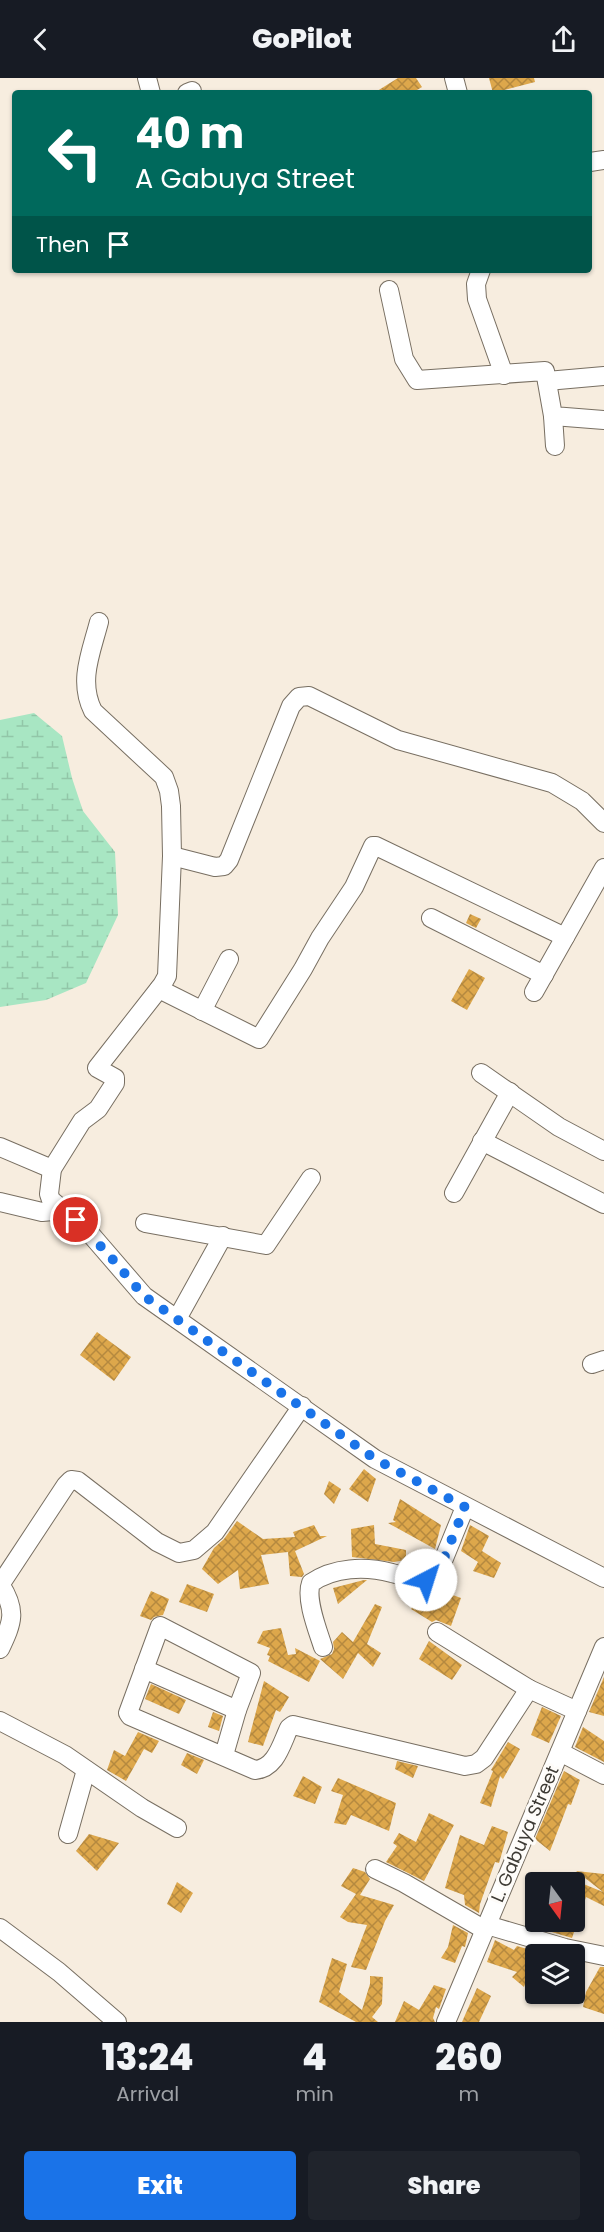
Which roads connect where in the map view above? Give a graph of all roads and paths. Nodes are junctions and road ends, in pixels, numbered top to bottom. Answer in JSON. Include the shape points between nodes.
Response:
{"nodes":[{"id":1,"x":480,"y":273,"type":"edge"},
{"id":2,"x":388,"y":290,"type":"dead end"},
{"id":3,"x":504,"y":375,"type":"junction"},
{"id":4,"x":604,"y":376,"type":"edge"},
{"id":5,"x":547,"y":381,"type":"junction"},
{"id":6,"x":553,"y":416,"type":"junction"},
{"id":7,"x":604,"y":420,"type":"edge"},
{"id":8,"x":555,"y":446,"type":"dead end"},
{"id":9,"x":99,"y":622,"type":"dead end"},
{"id":10,"x":604,"y":823,"type":"edge"},
{"id":11,"x":172,"y":856,"type":"junction"},
{"id":12,"x":604,"y":868,"type":"edge"},
{"id":13,"x":431,"y":918,"type":"dead end"},
{"id":14,"x":565,"y":937,"type":"junction"},
{"id":15,"x":229,"y":959,"type":"dead end"},
{"id":16,"x":544,"y":975,"type":"junction"},
{"id":17,"x":159,"y":989,"type":"junction"},
{"id":18,"x":534,"y":993,"type":"dead end"},
{"id":19,"x":202,"y":1011,"type":"junction"},
{"id":20,"x":481,"y":1073,"type":"dead end"},
{"id":21,"x":510,"y":1092,"type":"junction"},
{"id":22,"x":483,"y":1141,"type":"junction"},
{"id":23,"x":0,"y":1147,"type":"edge"},
{"id":24,"x":604,"y":1151,"type":"edge"},
{"id":25,"x":52,"y":1169,"type":"junction"},
{"id":26,"x":311,"y":1178,"type":"dead end"},
{"id":27,"x":454,"y":1193,"type":"dead end"},
{"id":28,"x":0,"y":1202,"type":"edge"},
{"id":29,"x":604,"y":1204,"type":"edge"},
{"id":30,"x":64,"y":1210,"type":"junction"},
{"id":31,"x":145,"y":1223,"type":"dead end"},
{"id":32,"x":223,"y":1236,"type":"junction"},
{"id":33,"x":177,"y":1319,"type":"junction"},
{"id":34,"x":302,"y":1406,"type":"junction"},
{"id":35,"x":465,"y":1507,"type":"junction"},
{"id":36,"x":604,"y":1578,"type":"edge"},
{"id":37,"x":0,"y":1584,"type":"edge"},
{"id":38,"x":437,"y":1632,"type":"dead end"},
{"id":39,"x":322,"y":1647,"type":"dead end"},
{"id":40,"x":604,"y":1647,"type":"edge"},
{"id":41,"x":0,"y":1649,"type":"edge"},
{"id":42,"x":144,"y":1669,"type":"junction"},
{"id":43,"x":529,"y":1689,"type":"junction"},
{"id":44,"x":237,"y":1710,"type":"junction"},
{"id":45,"x":577,"y":1712,"type":"junction"},
{"id":46,"x":0,"y":1721,"type":"edge"},
{"id":47,"x":560,"y":1752,"type":"junction"},
{"id":48,"x":224,"y":1755,"type":"junction"},
{"id":49,"x":86,"y":1770,"type":"junction"},
{"id":50,"x":604,"y":1775,"type":"edge"},
{"id":51,"x":177,"y":1828,"type":"dead end"},
{"id":52,"x":68,"y":1834,"type":"dead end"},
{"id":53,"x":375,"y":1869,"type":"dead end"},
{"id":54,"x":0,"y":1928,"type":"edge"},
{"id":55,"x":486,"y":1928,"type":"junction"},
{"id":56,"x":604,"y":1956,"type":"edge"},
{"id":57,"x":450,"y":2021,"type":"edge"},
{"id":58,"x":117,"y":2022,"type":"edge"}],
"edges":[{"from":1,"to":3,"type":"street","via":[[477,299]]},
{"from":2,"to":3,"type":"street","via":[[404,359],[417,380]]},
{"from":3,"to":5,"type":"street","via":[[545,371]]},
{"from":4,"to":5,"type":"street"},
{"from":5,"to":6,"type":"street"},
{"from":6,"to":7,"type":"street"},
{"from":6,"to":8,"type":"street"},
{"from":9,"to":11,"type":"street","via":[[84,680],[86,698],[93,711],[164,777],[170,790]]},
{"from":10,"to":11,"type":"street","via":[[582,801],[552,783],[398,740],[309,696],[299,697],[291,706],[224,866]]},
{"from":11,"to":17,"type":"street","via":[[169,965]]},
{"from":12,"to":14,"type":"street"},
{"from":13,"to":16,"type":"street"},
{"from":14,"to":16,"type":"street"},
{"from":14,"to":19,"type":"street","via":[[374,846],[354,887],[259,1039]]},
{"from":15,"to":19,"type":"street"},
{"from":16,"to":18,"type":"street"},
{"from":17,"to":19,"type":"street"},
{"from":17,"to":25,"type":"street","via":[[97,1068],[115,1078],[115,1083],[98,1109],[82,1121]]},
{"from":20,"to":21,"type":"street"},
{"from":21,"to":22,"type":"street"},
{"from":21,"to":24,"type":"street","via":[[559,1127]]},
{"from":22,"to":27,"type":"street"},
{"from":22,"to":29,"type":"street"},
{"from":23,"to":25,"type":"street"},
{"from":25,"to":30,"type":"street","via":[[49,1194]]},
{"from":26,"to":32,"type":"street","via":[[266,1245]]},
{"from":28,"to":30,"type":"street","via":[[42,1212]]},
{"from":30,"to":33,"type":"street","via":[[87,1230],[144,1296]]},
{"from":31,"to":32,"type":"street"},
{"from":32,"to":33,"type":"street"},
{"from":33,"to":34,"type":"street"},
{"from":34,"to":35,"type":"street","via":[[375,1459]]},
{"from":34,"to":37,"type":"street","via":[[215,1532],[194,1550],[178,1552],[157,1542],[78,1481],[71,1480]]},
{"from":35,"to":36,"type":"street"},
{"from":35,"to":39,"type":"street","via":[[434,1578],[419,1580],[363,1568],[331,1574],[311,1583],[310,1600]]},
{"from":37,"to":41,"type":"street","via":[[12,1607],[11,1625]]},
{"from":38,"to":43,"type":"street"},
{"from":40,"to":45,"type":"street","name":"L. Gabuya Street"},
{"from":42,"to":44,"type":"street"},
{"from":42,"to":44,"type":"street","via":[[158,1627],[162,1626],[250,1672]]},
{"from":42,"to":48,"type":"street","via":[[128,1708],[130,1716]]},
{"from":43,"to":45,"type":"street"},
{"from":43,"to":48,"type":"street","via":[[484,1758],[476,1764],[465,1766],[300,1725],[289,1728],[272,1765],[264,1769],[255,1770]]},
{"from":44,"to":48,"type":"street"},
{"from":45,"to":47,"type":"street","name":"L. Gabuya Street"},
{"from":46,"to":49,"type":"street"},
{"from":47,"to":50,"type":"street"},
{"from":47,"to":55,"type":"street","name":"L. Gabuya Street"},
{"from":49,"to":51,"type":"street"},
{"from":49,"to":52,"type":"street"},
{"from":53,"to":55,"type":"street"},
{"from":54,"to":58,"type":"street"},
{"from":55,"to":56,"type":"street"},
{"from":55,"to":57,"type":"street","name":"L. Gabuya Street"}]}
